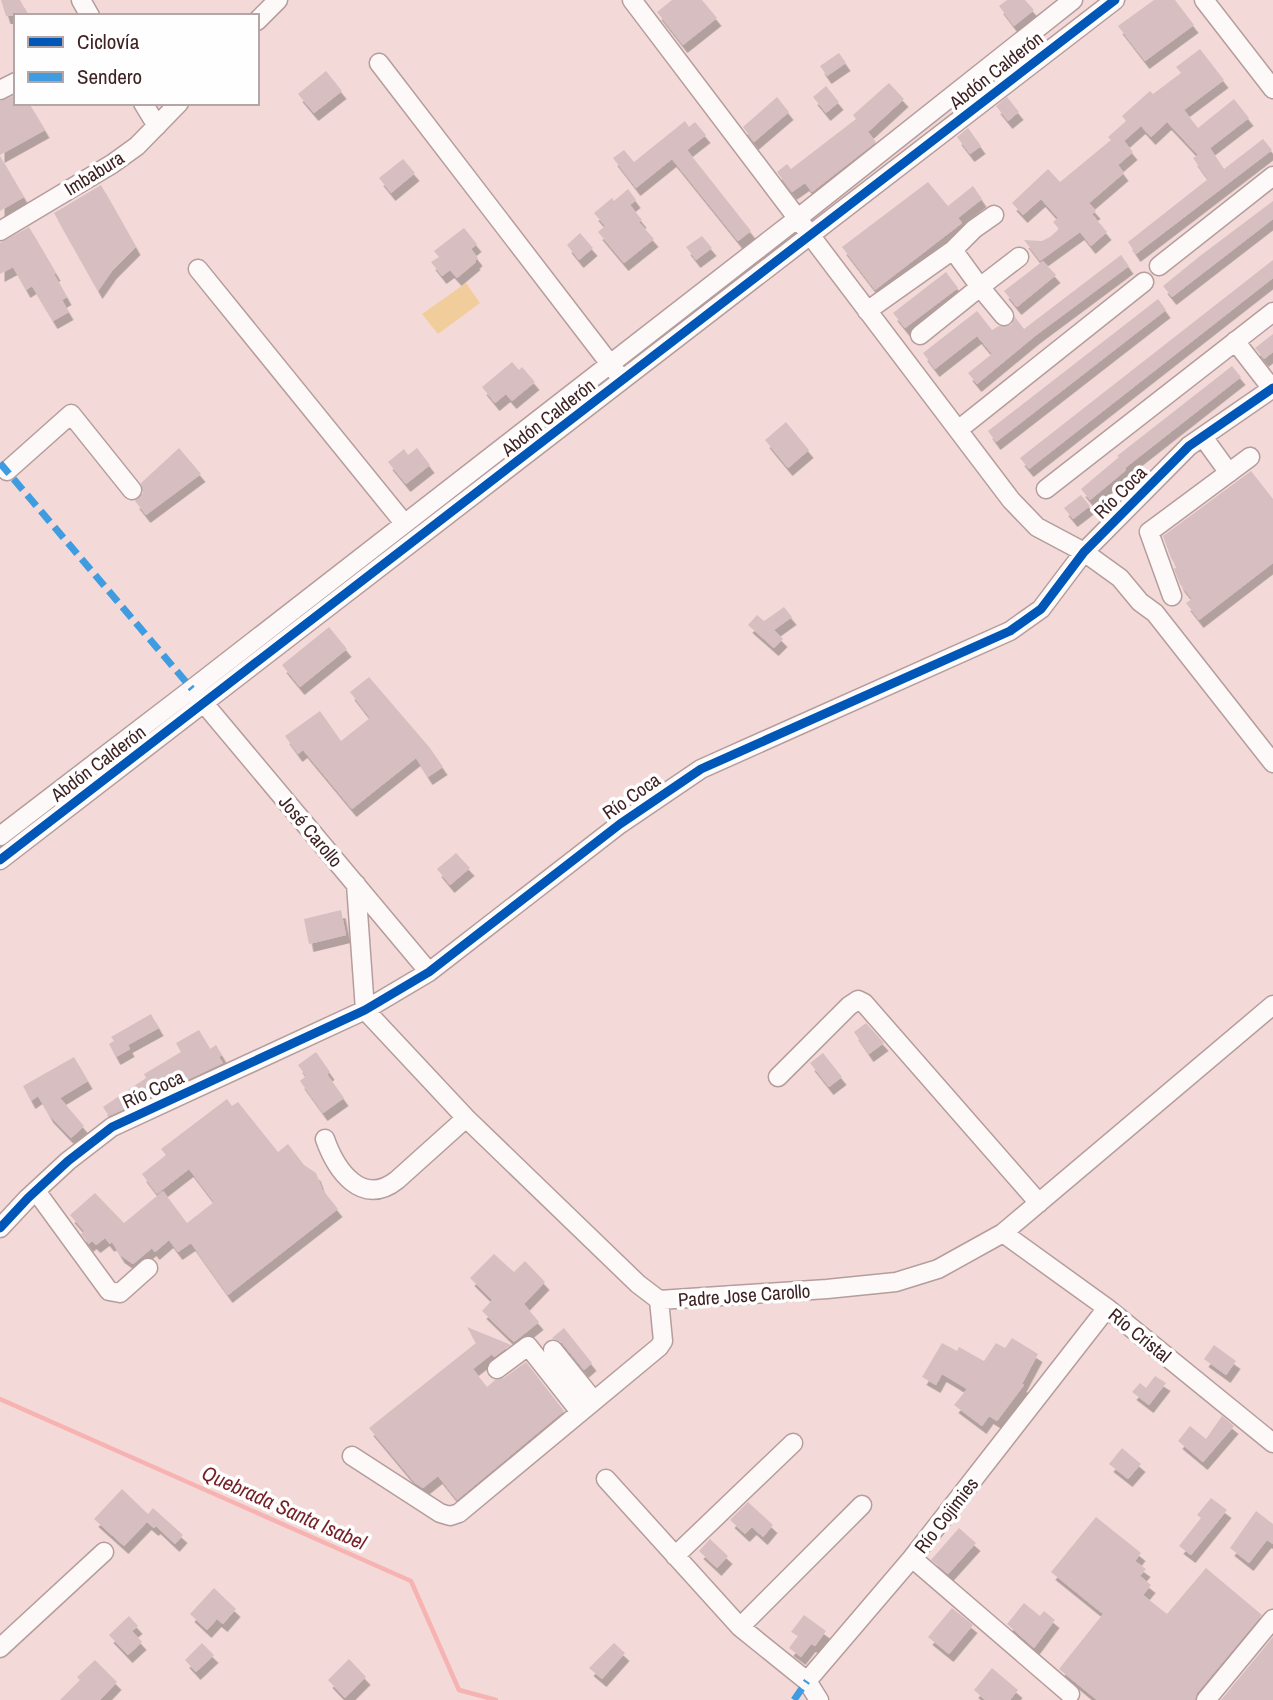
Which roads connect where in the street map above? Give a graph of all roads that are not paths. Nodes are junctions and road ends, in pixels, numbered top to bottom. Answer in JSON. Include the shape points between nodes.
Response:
{"nodes":[{"id":1,"x":278,"y":0,"type":"edge"},
{"id":2,"x":632,"y":0,"type":"edge"},
{"id":3,"x":1073,"y":0,"type":"edge"},
{"id":4,"x":1115,"y":0,"type":"edge"},
{"id":5,"x":1204,"y":0,"type":"edge"},
{"id":6,"x":259,"y":19,"type":"edge"},
{"id":7,"x":379,"y":63,"type":"dead end"},
{"id":8,"x":1273,"y":89,"type":"edge"},
{"id":9,"x":144,"y":105,"type":"edge"},
{"id":10,"x":177,"y":105,"type":"edge"},
{"id":11,"x":157,"y":126,"type":"junction"},
{"id":12,"x":1273,"y":176,"type":"edge"},
{"id":13,"x":994,"y":215,"type":"dead end"},
{"id":14,"x":798,"y":218,"type":"junction"},
{"id":15,"x":0,"y":230,"type":"edge"},
{"id":16,"x":811,"y":235,"type":"junction"},
{"id":17,"x":953,"y":250,"type":"junction"},
{"id":18,"x":1019,"y":257,"type":"dead end"},
{"id":19,"x":1159,"y":265,"type":"dead end"},
{"id":20,"x":198,"y":269,"type":"dead end"},
{"id":21,"x":1144,"y":282,"type":"dead end"},
{"id":22,"x":980,"y":287,"type":"junction"},
{"id":23,"x":867,"y":311,"type":"junction"},
{"id":24,"x":1273,"y":312,"type":"edge"},
{"id":25,"x":1004,"y":316,"type":"dead end"},
{"id":26,"x":920,"y":335,"type":"dead end"},
{"id":27,"x":1235,"y":341,"type":"junction"},
{"id":28,"x":610,"y":363,"type":"junction"},
{"id":29,"x":623,"y":381,"type":"junction"},
{"id":30,"x":1272,"y":389,"type":"edge"},
{"id":31,"x":958,"y":430,"type":"junction"},
{"id":32,"x":1203,"y":437,"type":"junction"},
{"id":33,"x":1250,"y":457,"type":"dead end"},
{"id":34,"x":7,"y":471,"type":"dead end"},
{"id":35,"x":1228,"y":473,"type":"junction"},
{"id":36,"x":1046,"y":489,"type":"dead end"},
{"id":37,"x":132,"y":490,"type":"dead end"},
{"id":38,"x":404,"y":523,"type":"junction"},
{"id":39,"x":1084,"y":552,"type":"junction"},
{"id":40,"x":1172,"y":596,"type":"dead end"},
{"id":41,"x":192,"y":689,"type":"junction"},
{"id":42,"x":204,"y":705,"type":"junction"},
{"id":43,"x":1273,"y":763,"type":"edge"},
{"id":44,"x":0,"y":836,"type":"edge"},
{"id":45,"x":0,"y":860,"type":"edge"},
{"id":46,"x":356,"y":884,"type":"junction"},
{"id":47,"x":429,"y":972,"type":"junction"},
{"id":48,"x":1273,"y":1005,"type":"edge"},
{"id":49,"x":365,"y":1010,"type":"junction"},
{"id":50,"x":778,"y":1077,"type":"dead end"},
{"id":51,"x":466,"y":1118,"type":"junction"},
{"id":52,"x":325,"y":1139,"type":"dead end"},
{"id":53,"x":36,"y":1191,"type":"junction"},
{"id":54,"x":1039,"y":1203,"type":"junction"},
{"id":55,"x":0,"y":1228,"type":"edge"},
{"id":56,"x":1003,"y":1233,"type":"junction"},
{"id":57,"x":148,"y":1268,"type":"dead end"},
{"id":58,"x":659,"y":1300,"type":"junction"},
{"id":59,"x":1107,"y":1308,"type":"junction"},
{"id":60,"x":553,"y":1350,"type":"dead end"},
{"id":61,"x":497,"y":1369,"type":"dead end"},
{"id":62,"x":587,"y":1407,"type":"junction"},
{"id":63,"x":793,"y":1443,"type":"dead end"},
{"id":64,"x":1273,"y":1443,"type":"edge"},
{"id":65,"x":352,"y":1457,"type":"dead end"},
{"id":66,"x":606,"y":1479,"type":"dead end"},
{"id":67,"x":862,"y":1504,"type":"dead end"},
{"id":68,"x":104,"y":1552,"type":"dead end"},
{"id":69,"x":676,"y":1556,"type":"junction"},
{"id":70,"x":912,"y":1558,"type":"junction"},
{"id":71,"x":1273,"y":1619,"type":"edge"},
{"id":72,"x":740,"y":1627,"type":"junction"},
{"id":73,"x":0,"y":1648,"type":"edge"},
{"id":74,"x":807,"y":1681,"type":"junction"},
{"id":75,"x":1070,"y":1693,"type":"dead end"},
{"id":76,"x":819,"y":1700,"type":"edge"},
{"id":77,"x":1206,"y":1700,"type":"edge"}],
"edges":[{"from":1,"to":6,"type":"street"},
{"from":2,"to":14,"type":"street"},
{"from":3,"to":14,"type":"street","name":"Abdón Calderón"},
{"from":4,"to":16,"type":"street","name":"Abdón Calderón"},
{"from":5,"to":8,"type":"street"},
{"from":7,"to":28,"type":"street"},
{"from":9,"to":11,"type":"street"},
{"from":10,"to":11,"type":"street","name":"Imbabura"},
{"from":11,"to":15,"type":"street","name":"Imbabura","via":[[112,164]]},
{"from":12,"to":19,"type":"street"},
{"from":13,"to":17,"type":"street"},
{"from":14,"to":16,"type":"street"},
{"from":14,"to":28,"type":"street","name":"Abdón Calderón"},
{"from":16,"to":23,"type":"street"},
{"from":16,"to":29,"type":"street","name":"Abdón Calderón"},
{"from":17,"to":22,"type":"street"},
{"from":17,"to":23,"type":"street"},
{"from":18,"to":22,"type":"street"},
{"from":20,"to":38,"type":"street"},
{"from":21,"to":31,"type":"street"},
{"from":22,"to":25,"type":"street"},
{"from":22,"to":26,"type":"street"},
{"from":23,"to":31,"type":"street"},
{"from":24,"to":27,"type":"street"},
{"from":27,"to":30,"type":"street"},
{"from":27,"to":36,"type":"street"},
{"from":28,"to":29,"type":"street"},
{"from":28,"to":38,"type":"street","name":"Abdón Calderón"},
{"from":29,"to":42,"type":"street","name":"Abdón Calderón"},
{"from":30,"to":32,"type":"street","name":"Río Coca"},
{"from":31,"to":39,"type":"street","via":[[1037,527]]},
{"from":32,"to":35,"type":"street"},
{"from":32,"to":39,"type":"street","name":"Río Coca"},
{"from":33,"to":35,"type":"street"},
{"from":34,"to":37,"type":"street","via":[[71,414]]},
{"from":35,"to":40,"type":"street","via":[[1149,533]]},
{"from":38,"to":41,"type":"street","name":"Abdón Calderón"},
{"from":39,"to":43,"type":"street","via":[[1156,613]]},
{"from":39,"to":47,"type":"street","name":"Río Coca","via":[[1041,609],[1010,631],[701,769],[620,824]]},
{"from":41,"to":42,"type":"street","name":"José Carollo"},
{"from":41,"to":44,"type":"street","name":"Abdón Calderón"},
{"from":42,"to":45,"type":"street","name":"Abdón Calderón"},
{"from":42,"to":46,"type":"street","name":"José Carollo"},
{"from":46,"to":47,"type":"street","name":"José Carollo"},
{"from":46,"to":49,"type":"street"},
{"from":47,"to":49,"type":"street","name":"Río Coca"},
{"from":48,"to":54,"type":"street","name":"Padre Jose Carollo"},
{"from":49,"to":51,"type":"street","name":"Padre Jose Carollo"},
{"from":49,"to":53,"type":"street","name":"Río Coca","via":[[113,1127]]},
{"from":50,"to":54,"type":"street","via":[[858,1000]]},
{"from":51,"to":52,"type":"street","via":[[397,1180],[377,1191],[344,1175]]},
{"from":51,"to":58,"type":"street","name":"Padre Jose Carollo"},
{"from":53,"to":55,"type":"street","name":"Río Coca"},
{"from":53,"to":57,"type":"street","via":[[109,1291],[120,1293]]},
{"from":54,"to":56,"type":"street","name":"Padre Jose Carollo"},
{"from":56,"to":58,"type":"street","name":"Padre Jose Carollo","via":[[938,1269],[897,1282]]},
{"from":56,"to":59,"type":"street","name":"Río Cristal"},
{"from":58,"to":62,"type":"street","via":[[663,1341]]},
{"from":59,"to":64,"type":"street","name":"Río Cristal"},
{"from":59,"to":70,"type":"street","name":"Río Cojimies"},
{"from":60,"to":62,"type":"street"},
{"from":61,"to":62,"type":"street","via":[[528,1346]]},
{"from":62,"to":65,"type":"street","via":[[450,1516]]},
{"from":63,"to":69,"type":"street"},
{"from":66,"to":69,"type":"street"},
{"from":67,"to":72,"type":"street"},
{"from":68,"to":73,"type":"street"},
{"from":69,"to":72,"type":"street"},
{"from":70,"to":74,"type":"street"},
{"from":70,"to":75,"type":"street","name":"Río Cojimies"},
{"from":71,"to":77,"type":"street"},
{"from":72,"to":74,"type":"street"},
{"from":74,"to":76,"type":"street"}]}
